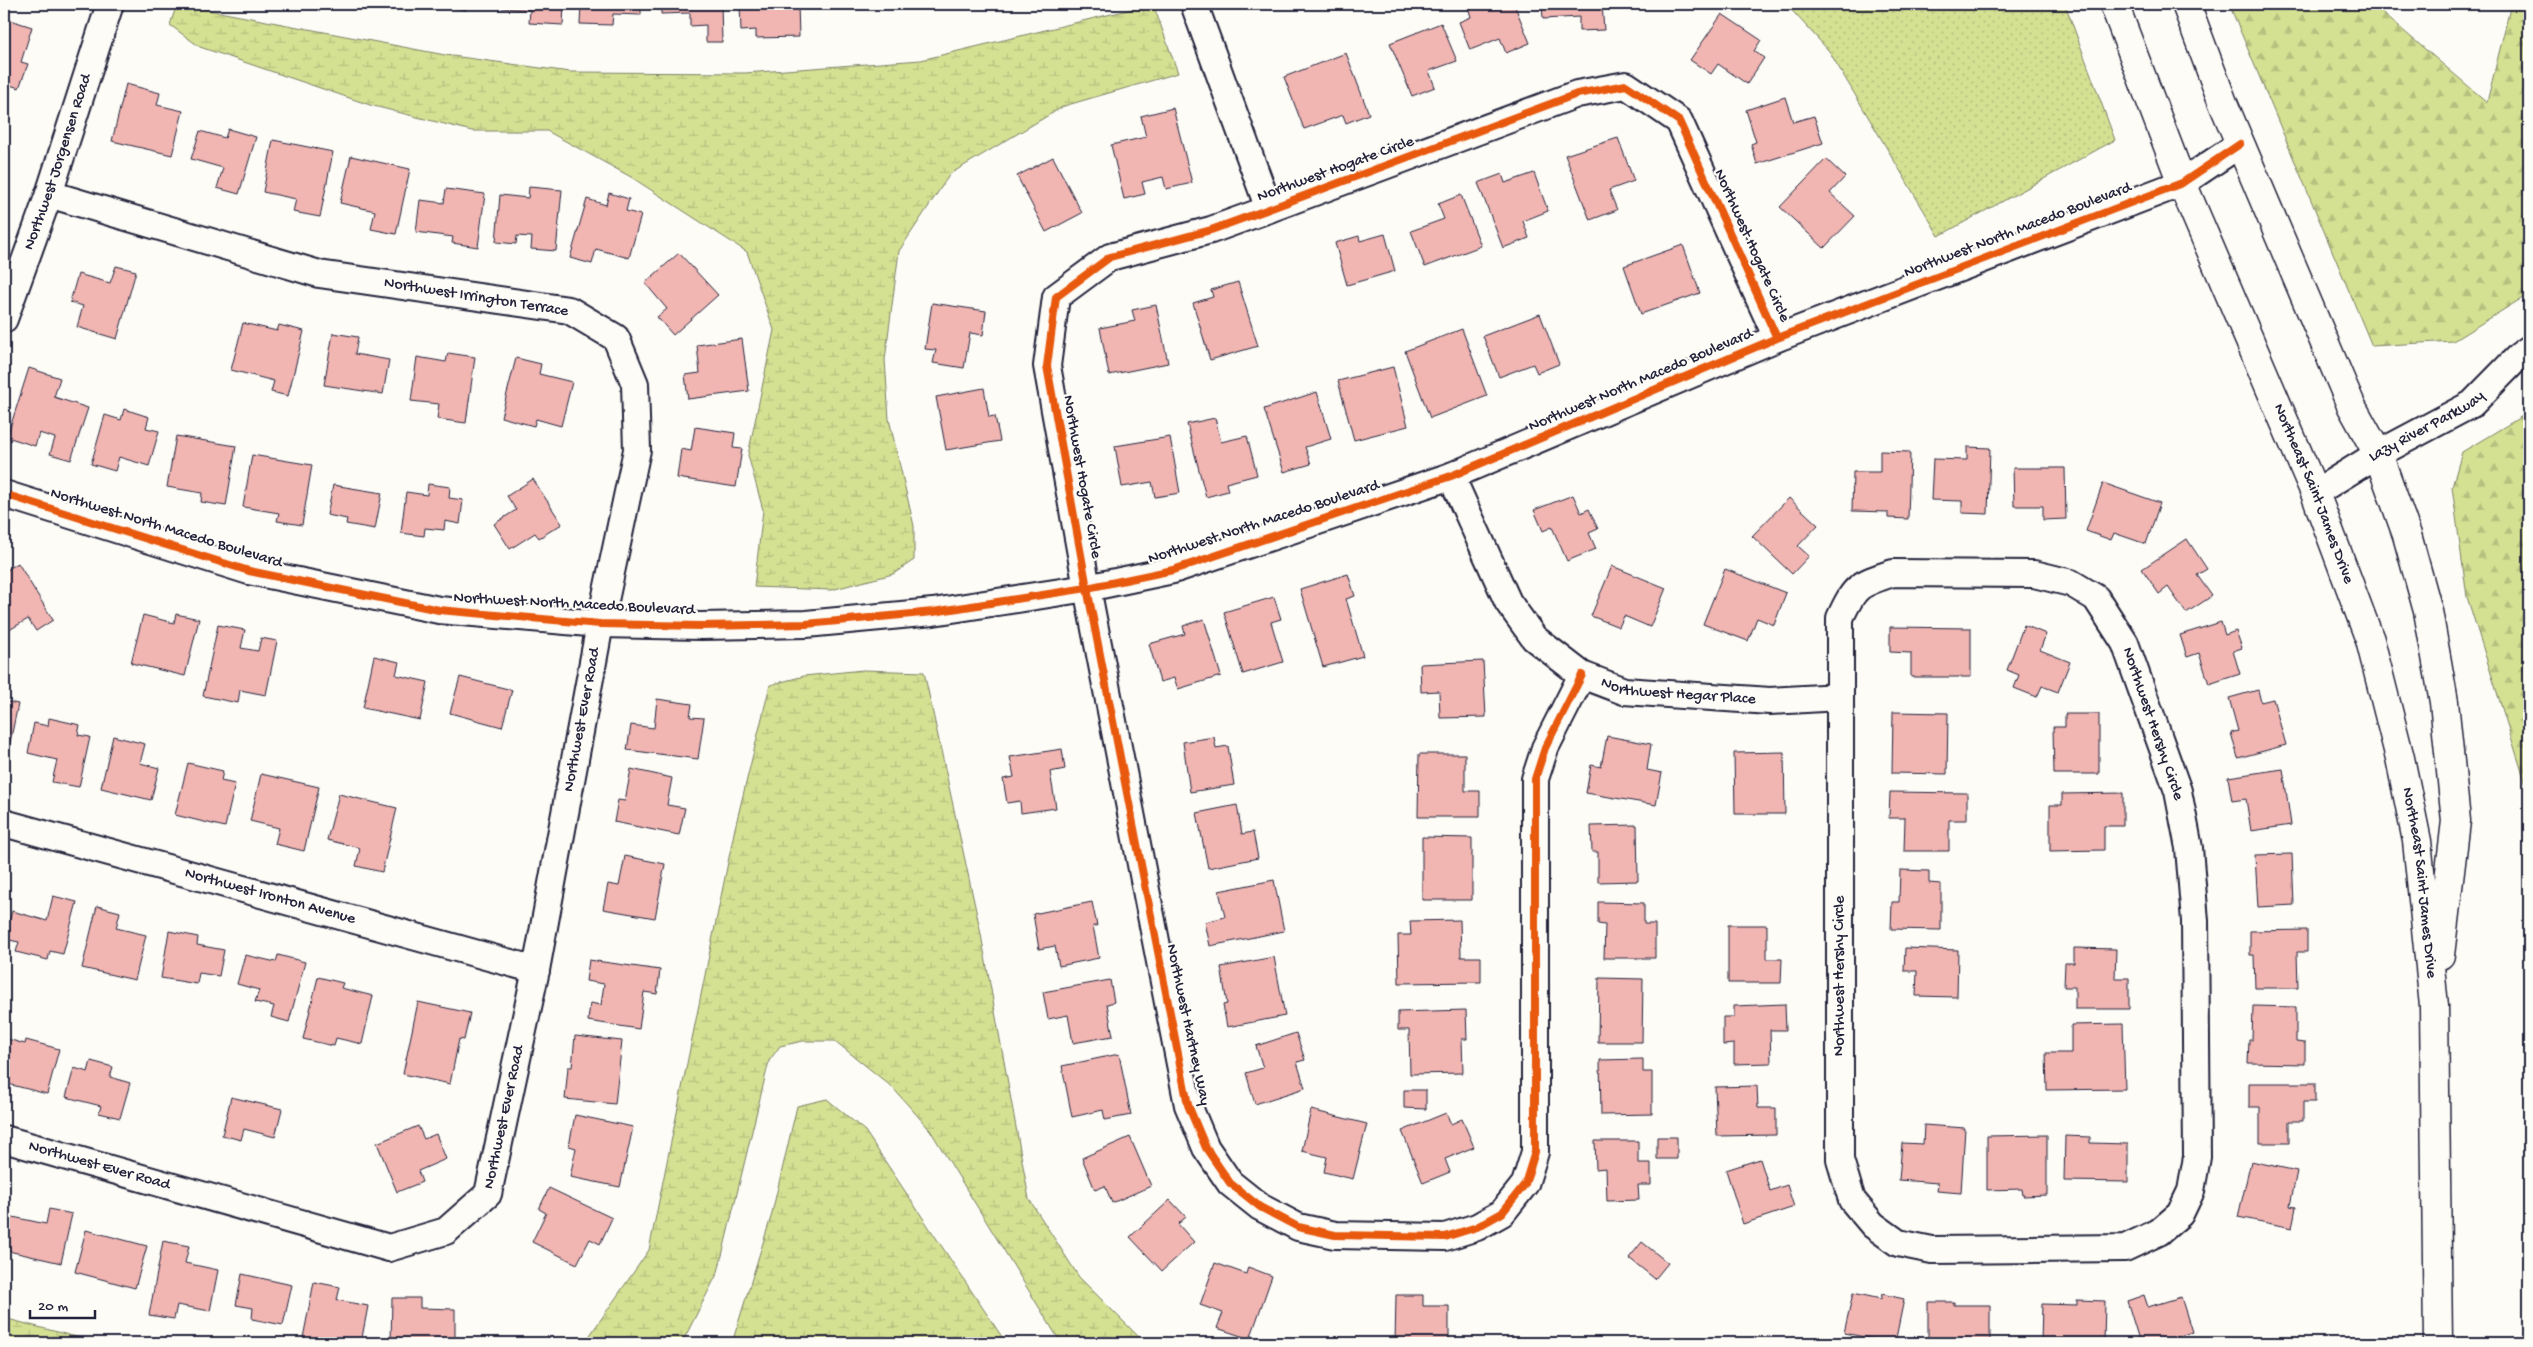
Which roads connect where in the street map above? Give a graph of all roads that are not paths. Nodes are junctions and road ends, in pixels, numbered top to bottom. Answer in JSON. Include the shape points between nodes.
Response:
{"nodes":[{"id":1,"x":110,"y":4,"type":"edge"},
{"id":2,"x":1194,"y":4,"type":"edge"},
{"id":3,"x":2114,"y":4,"type":"edge"},
{"id":4,"x":2186,"y":4,"type":"edge"},
{"id":5,"x":2240,"y":144,"type":"junction"},
{"id":6,"x":2182,"y":183,"type":"junction"},
{"id":7,"x":49,"y":194,"type":"junction"},
{"id":8,"x":1269,"y":209,"type":"junction"},
{"id":9,"x":4,"y":319,"type":"edge"},
{"id":10,"x":1777,"y":338,"type":"junction"},
{"id":11,"x":2529,"y":349,"type":"edge"},
{"id":12,"x":2378,"y":454,"type":"junction"},
{"id":13,"x":1451,"y":476,"type":"junction"},
{"id":14,"x":2315,"y":493,"type":"junction"},
{"id":15,"x":4,"y":494,"type":"edge"},
{"id":16,"x":1086,"y":588,"type":"junction"},
{"id":17,"x":600,"y":624,"type":"junction"},
{"id":18,"x":1582,"y":674,"type":"junction"},
{"id":19,"x":1840,"y":697,"type":"junction"},
{"id":20,"x":4,"y":823,"type":"edge"},
{"id":21,"x":536,"y":970,"type":"junction"},
{"id":22,"x":2434,"y":1006,"type":"junction"},
{"id":23,"x":4,"y":1139,"type":"edge"},
{"id":24,"x":2438,"y":1343,"type":"edge"}],
"edges":[{"from":1,"to":7,"type":"street","name":"Northwest Jorgensen Road"},
{"from":2,"to":8,"type":"street"},
{"from":3,"to":6,"type":"main road","name":"Northeast Saint James Drive"},
{"from":4,"to":5,"type":"main road","name":"Northeast Saint James Drive"},
{"from":5,"to":6,"type":"street","name":"Northwest North Macedo Boulevard"},
{"from":5,"to":12,"type":"main road","name":"Northeast Saint James Drive","via":[[2351,405]]},
{"from":6,"to":10,"type":"street","name":"Northwest North Macedo Boulevard"},
{"from":6,"to":14,"type":"main road","name":"Northeast Saint James Drive"},
{"from":7,"to":9,"type":"street","name":"Northwest Jorgensen Road"},
{"from":7,"to":17,"type":"street","name":"Northwest Irrington Terrace","via":[[319,274],[568,310],[616,338],[635,384],[637,450]]},
{"from":8,"to":10,"type":"street","name":"Northwest Hogate Circle","via":[[1577,94],[1626,85],[1679,121]]},
{"from":8,"to":16,"type":"street","name":"Northwest Hogate Circle","via":[[1211,230],[1110,257],[1056,298],[1047,366]]},
{"from":10,"to":13,"type":"street","name":"Northwest North Macedo Boulevard"},
{"from":11,"to":12,"type":"street","name":"Lazy River Parkway","via":[[2472,404]]},
{"from":12,"to":14,"type":"street","name":"Lazy River Parkway"},
{"from":12,"to":22,"type":"main road","name":"Northeast Saint James Drive","via":[[2407,535],[2428,611],[2444,702],[2456,821]]},
{"from":13,"to":16,"type":"street","name":"Northwest North Macedo Boulevard","via":[[1174,570]]},
{"from":13,"to":18,"type":"street","name":"Northwest Hegar Place","via":[[1508,602],[1534,638]]},
{"from":14,"to":22,"type":"main road","name":"Northeast Saint James Drive","via":[[2370,640],[2400,758],[2418,841]]},
{"from":15,"to":17,"type":"street","name":"Northwest North Macedo Boulevard","via":[[249,571],[438,610]]},
{"from":16,"to":17,"type":"street","name":"Northwest North Macedo Boulevard","via":[[933,612],[806,624]]},
{"from":16,"to":18,"type":"street","name":"Northwest Hartney Way","via":[[1188,1106],[1206,1148],[1230,1183],[1260,1208],[1298,1228],[1335,1235],[1445,1238],[1477,1227],[1502,1213],[1525,1184],[1535,1152],[1535,779],[1545,748]]},
{"from":17,"to":21,"type":"street","name":"Northwest Ever Road"},
{"from":18,"to":19,"type":"street","name":"Northwest Hegar Place","via":[[1634,692],[1770,701]]},
{"from":19,"to":19,"type":"street","name":"Northwest Hershy Circle","via":[[1840,618],[1850,595],[1862,583],[1893,573],[2034,574],[2071,583],[2096,598],[2125,643],[2178,791],[2189,848],[2195,921],[2197,1157],[2191,1191],[2180,1214],[2160,1232],[2125,1248],[1932,1250],[1898,1243],[1873,1225],[1852,1200],[1840,1160]]},
{"from":20,"to":21,"type":"street","name":"Northwest Ironton Avenue"},
{"from":21,"to":23,"type":"street","name":"Northwest Ever Road","via":[[488,1194],[446,1231],[389,1248]]},
{"from":22,"to":24,"type":"main road","name":"Northeast Saint James Drive"}]}
